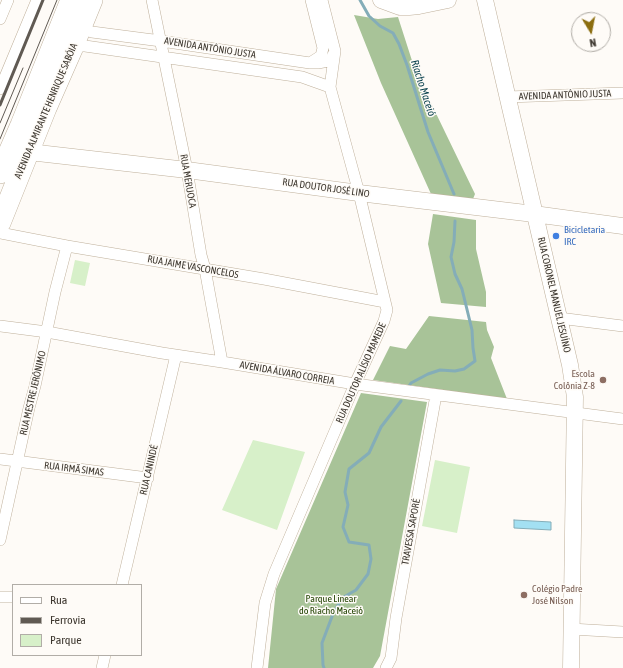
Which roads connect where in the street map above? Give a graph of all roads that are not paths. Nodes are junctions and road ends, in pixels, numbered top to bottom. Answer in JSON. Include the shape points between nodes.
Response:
{"nodes":[{"id":1,"x":8,"y":0,"type":"edge"},
{"id":2,"x":37,"y":0,"type":"edge"},
{"id":3,"x":71,"y":0,"type":"edge"},
{"id":4,"x":92,"y":0,"type":"edge"},
{"id":5,"x":152,"y":0,"type":"edge"},
{"id":6,"x":311,"y":0,"type":"edge"},
{"id":7,"x":322,"y":0,"type":"edge"},
{"id":8,"x":381,"y":0,"type":"edge"},
{"id":9,"x":448,"y":0,"type":"edge"},
{"id":10,"x":485,"y":0,"type":"edge"},
{"id":11,"x":0,"y":19,"type":"edge"},
{"id":12,"x":82,"y":26,"type":"junction"},
{"id":13,"x":161,"y":40,"type":"junction"},
{"id":14,"x":72,"y":49,"type":"junction"},
{"id":15,"x":335,"y":51,"type":"junction"},
{"id":16,"x":164,"y":58,"type":"junction"},
{"id":17,"x":310,"y":63,"type":"junction"},
{"id":18,"x":330,"y":87,"type":"junction"},
{"id":19,"x":0,"y":88,"type":"edge"},
{"id":20,"x":623,"y":93,"type":"edge"},
{"id":21,"x":507,"y":97,"type":"junction"},
{"id":22,"x":29,"y":152,"type":"junction"},
{"id":23,"x":186,"y":170,"type":"junction"},
{"id":24,"x":0,"y":173,"type":"edge"},
{"id":25,"x":359,"y":193,"type":"junction"},
{"id":26,"x":534,"y":214,"type":"junction"},
{"id":27,"x":0,"y":223,"type":"edge"},
{"id":28,"x":623,"y":226,"type":"edge"},
{"id":29,"x":0,"y":233,"type":"edge"},
{"id":30,"x":67,"y":246,"type":"junction"},
{"id":31,"x":205,"y":269,"type":"junction"},
{"id":32,"x":385,"y":302,"type":"junction"},
{"id":33,"x":559,"y":318,"type":"junction"},
{"id":34,"x":0,"y":326,"type":"edge"},
{"id":35,"x":623,"y":326,"type":"edge"},
{"id":36,"x":47,"y":332,"type":"junction"},
{"id":37,"x":176,"y":355,"type":"junction"},
{"id":38,"x":222,"y":362,"type":"junction"},
{"id":39,"x":355,"y":384,"type":"junction"},
{"id":40,"x":436,"y":395,"type":"junction"},
{"id":41,"x":576,"y":412,"type":"junction"},
{"id":42,"x":623,"y":419,"type":"edge"},
{"id":43,"x":0,"y":459,"type":"edge"},
{"id":44,"x":18,"y":462,"type":"junction"},
{"id":45,"x":148,"y":478,"type":"junction"},
{"id":46,"x":0,"y":540,"type":"edge"},
{"id":47,"x":122,"y":584,"type":"edge"},
{"id":48,"x":0,"y":597,"type":"edge"},
{"id":49,"x":12,"y":598,"type":"edge"},
{"id":50,"x":571,"y":629,"type":"junction"},
{"id":51,"x":623,"y":632,"type":"edge"},
{"id":52,"x":105,"y":656,"type":"edge"},
{"id":53,"x":102,"y":668,"type":"edge"},
{"id":54,"x":257,"y":668,"type":"edge"},
{"id":55,"x":386,"y":668,"type":"edge"},
{"id":56,"x":571,"y":668,"type":"edge"}],
"edges":[{"from":1,"to":11,"type":"street"},
{"from":2,"to":19,"type":"street"},
{"from":3,"to":24,"type":"highway","name":"AVENIDA ALMIRANTE HENRIQUE SABÓIA"},
{"from":4,"to":12,"type":"highway","name":"AVENIDA ALMIRANTE HENRIQUE SABÓIA"},
{"from":5,"to":13,"type":"street","name":"RUA MERUOCA"},
{"from":6,"to":17,"type":"street","via":[[323,48],[321,56]]},
{"from":7,"to":15,"type":"street","name":"RUA DOUTOR ALÍSIO MAMEDE"},
{"from":8,"to":9,"type":"street","via":[[408,7]]},
{"from":10,"to":21,"type":"street","name":"RUA CORONEL MANUEL JESUÍNO"},
{"from":12,"to":13,"type":"street","name":"AVENIDA ANTÔNIO JUSTA","via":[[92,32]]},
{"from":12,"to":14,"type":"highway","name":"AVENIDA ALMIRANTE HENRIQUE SABÓIA"},
{"from":13,"to":16,"type":"street","name":"RUA MERUOCA"},
{"from":13,"to":17,"type":"street","name":"AVENIDA ANTÔNIO JUSTA"},
{"from":14,"to":16,"type":"street","name":"AVENIDA ANTÔNIO JUSTA","via":[[85,46]]},
{"from":14,"to":22,"type":"highway","name":"AVENIDA ALMIRANTE HENRIQUE SABÓIA"},
{"from":15,"to":17,"type":"street","name":"AVENIDA ANTÔNIO JUSTA","via":[[328,61]]},
{"from":15,"to":18,"type":"street","name":"RUA DOUTOR ALÍSIO MAMEDE"},
{"from":16,"to":18,"type":"street","name":"AVENIDA ANTÔNIO JUSTA","via":[[302,77]]},
{"from":16,"to":23,"type":"street","name":"RUA MERUOCA"},
{"from":18,"to":25,"type":"street","name":"RUA DOUTOR ALÍSIO MAMEDE"},
{"from":20,"to":21,"type":"street","name":"AVENIDA ANTÔNIO JUSTA"},
{"from":21,"to":26,"type":"street","name":"RUA CORONEL MANUEL JESUÍNO"},
{"from":22,"to":23,"type":"street","name":"RUA DOUTOR JOSÉ LINO"},
{"from":22,"to":27,"type":"highway","name":"AVENIDA ALMIRANTE HENRIQUE SABÓIA"},
{"from":23,"to":25,"type":"street","name":"RUA DOUTOR JOSÉ LINO"},
{"from":23,"to":31,"type":"street","name":"RUA MERUOCA"},
{"from":25,"to":26,"type":"street","name":"RUA DOUTOR JOSÉ LINO"},
{"from":25,"to":32,"type":"street","name":"RUA DOUTOR ALÍSIO MAMEDE"},
{"from":26,"to":28,"type":"street","name":"RUA DOUTOR JOSÉ LINO"},
{"from":26,"to":33,"type":"street","name":"RUA CORONEL MANUEL JESUÍNO"},
{"from":29,"to":30,"type":"street","name":"RUA JAIME VASCONCELOS"},
{"from":30,"to":31,"type":"street","name":"RUA JAIME VASCONCELOS"},
{"from":30,"to":36,"type":"street","name":"RUA MESTRE JERÔNIMO"},
{"from":31,"to":32,"type":"street","name":"RUA JAIME VASCONCELOS"},
{"from":31,"to":38,"type":"street","name":"RUA MERUOCA"},
{"from":32,"to":39,"type":"street","name":"RUA DOUTOR ALÍSIO MAMEDE","via":[[387,310],[384,321]]},
{"from":33,"to":35,"type":"street"},
{"from":33,"to":41,"type":"street","name":"RUA CORONEL MANUEL JESUÍNO","via":[[571,373]]},
{"from":34,"to":36,"type":"street","name":"AVENIDA ÁLVARO CORREIA"},
{"from":36,"to":37,"type":"street","name":"AVENIDA ÁLVARO CORREIA"},
{"from":36,"to":44,"type":"street","name":"RUA MESTRE JERÔNIMO"},
{"from":37,"to":38,"type":"street","name":"AVENIDA ÁLVARO CORREIA"},
{"from":37,"to":45,"type":"street","name":"RUA CANINDÉ"},
{"from":38,"to":39,"type":"street","name":"AVENIDA ÁLVARO CORREIA"},
{"from":39,"to":40,"type":"street","name":"AVENIDA ÁLVARO CORREIA"},
{"from":39,"to":54,"type":"street","name":"RUA DOUTOR ALÍSIO MAMEDE","via":[[274,574],[265,603]]},
{"from":40,"to":41,"type":"street","name":"AVENIDA ÁLVARO CORREIA"},
{"from":40,"to":55,"type":"street","name":"TRAVESSA SAPORÉ","via":[[391,658]]},
{"from":41,"to":42,"type":"street","name":"AVENIDA ÁLVARO CORREIA"},
{"from":41,"to":50,"type":"street","name":"RUA CORONEL MANUEL JESUÍNO"},
{"from":43,"to":44,"type":"street","name":"RUA IRMÃ SIMAS"},
{"from":44,"to":45,"type":"street","name":"RUA IRMÃ SIMAS"},
{"from":44,"to":46,"type":"street","name":"RUA MESTRE JERÔNIMO"},
{"from":45,"to":47,"type":"street","name":"RUA CANINDÉ"},
{"from":48,"to":49,"type":"street"},
{"from":50,"to":51,"type":"street"},
{"from":50,"to":56,"type":"street","name":"RUA CORONEL MANUEL JESUÍNO"},
{"from":52,"to":53,"type":"street"}]}
